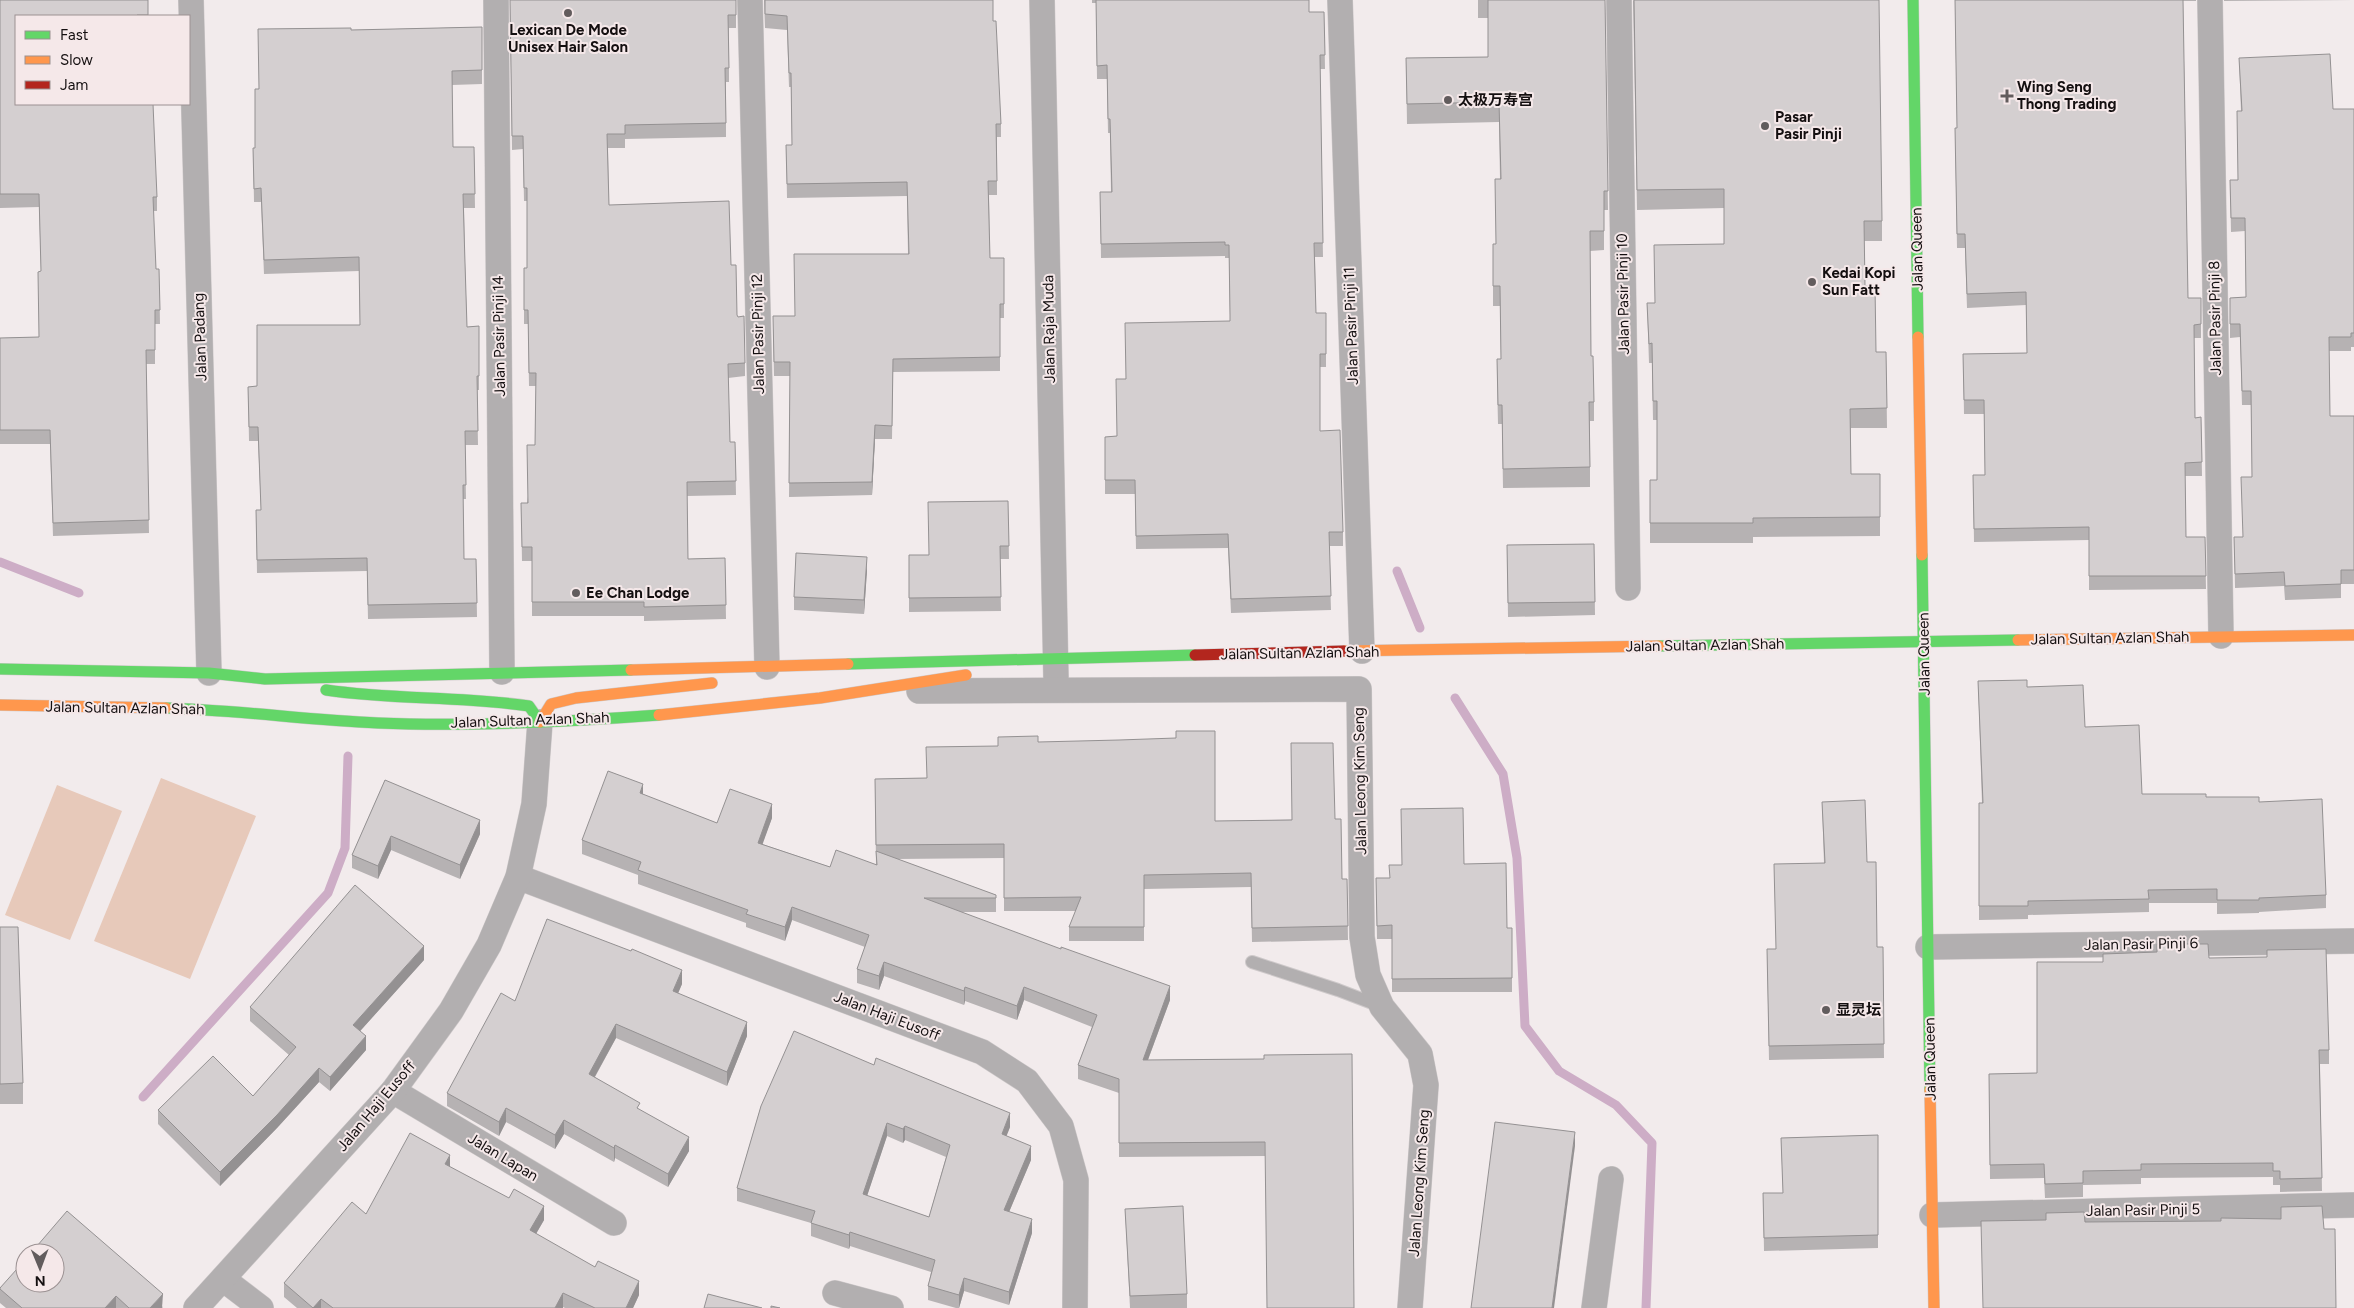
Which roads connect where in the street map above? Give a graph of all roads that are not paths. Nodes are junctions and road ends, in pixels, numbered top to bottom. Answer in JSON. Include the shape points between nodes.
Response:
{"nodes":[{"id":1,"x":191,"y":0,"type":"edge"},
{"id":2,"x":496,"y":0,"type":"edge"},
{"id":3,"x":750,"y":0,"type":"edge"},
{"id":4,"x":1042,"y":0,"type":"edge"},
{"id":5,"x":1340,"y":0,"type":"edge"},
{"id":6,"x":1618,"y":0,"type":"edge"},
{"id":7,"x":1913,"y":0,"type":"edge"},
{"id":8,"x":2210,"y":0,"type":"edge"},
{"id":9,"x":1628,"y":588,"type":"dead end"},
{"id":10,"x":2354,"y":635,"type":"edge"},
{"id":11,"x":2221,"y":636,"type":"junction"},
{"id":12,"x":1923,"y":641,"type":"junction"},
{"id":13,"x":1362,"y":651,"type":"junction"},
{"id":14,"x":1056,"y":659,"type":"junction"},
{"id":15,"x":767,"y":667,"type":"junction"},
{"id":16,"x":0,"y":669,"type":"edge"},
{"id":17,"x":502,"y":672,"type":"junction"},
{"id":18,"x":209,"y":674,"type":"junction"},
{"id":19,"x":265,"y":679,"type":"junction"},
{"id":20,"x":876,"y":691,"type":"junction"},
{"id":21,"x":1056,"y":691,"type":"junction"},
{"id":22,"x":0,"y":705,"type":"edge"},
{"id":23,"x":540,"y":722,"type":"junction"},
{"id":24,"x":518,"y":876,"type":"junction"},
{"id":25,"x":2354,"y":941,"type":"edge"},
{"id":26,"x":1928,"y":947,"type":"junction"},
{"id":27,"x":1252,"y":962,"type":"dead end"},
{"id":28,"x":1382,"y":1007,"type":"junction"},
{"id":29,"x":393,"y":1091,"type":"junction"},
{"id":30,"x":1611,"y":1179,"type":"dead end"},
{"id":31,"x":2354,"y":1205,"type":"edge"},
{"id":32,"x":1932,"y":1215,"type":"junction"},
{"id":33,"x":614,"y":1223,"type":"dead end"},
{"id":34,"x":223,"y":1279,"type":"junction"},
{"id":35,"x":835,"y":1293,"type":"dead end"},
{"id":36,"x":196,"y":1308,"type":"edge"},
{"id":37,"x":261,"y":1308,"type":"edge"},
{"id":38,"x":891,"y":1308,"type":"edge"},
{"id":39,"x":1075,"y":1308,"type":"edge"},
{"id":40,"x":1410,"y":1308,"type":"edge"},
{"id":41,"x":1594,"y":1308,"type":"edge"},
{"id":42,"x":1934,"y":1308,"type":"edge"}],
"edges":[{"from":1,"to":18,"type":"street","name":"Jalan Padang"},
{"from":2,"to":17,"type":"street","name":"Jalan Pasir Pinji 14"},
{"from":3,"to":15,"type":"street","name":"Jalan Pasir Pinji 12"},
{"from":4,"to":14,"type":"street","name":"Jalan Raja Muda"},
{"from":5,"to":13,"type":"street","name":"Jalan Pasir Pinji 11"},
{"from":6,"to":9,"type":"street","name":"Jalan Pasir Pinji 10"},
{"from":7,"to":12,"type":"main road","name":"Jalan Queen"},
{"from":8,"to":11,"type":"street","name":"Jalan Pasir Pinji 8"},
{"from":10,"to":11,"type":"main road","name":"Jalan Sultan Azlan Shah"},
{"from":11,"to":12,"type":"main road","name":"Jalan Sultan Azlan Shah"},
{"from":12,"to":13,"type":"main road","name":"Jalan Sultan Azlan Shah"},
{"from":12,"to":26,"type":"main road","name":"Jalan Queen"},
{"from":13,"to":14,"type":"main road","name":"Jalan Sultan Azlan Shah"},
{"from":14,"to":15,"type":"main road","name":"Jalan Sultan Azlan Shah"},
{"from":14,"to":20,"type":"main road","name":"Jalan Sultan Azlan Shah"},
{"from":14,"to":21,"type":"street","name":"Jalan Raja Muda"},
{"from":15,"to":17,"type":"main road","name":"Jalan Sultan Azlan Shah"},
{"from":15,"to":23,"type":"main road","via":[[712,683],[576,698],[552,704]]},
{"from":16,"to":18,"type":"main road","name":"Jalan Sultan Azlan Shah"},
{"from":17,"to":19,"type":"main road","name":"Jalan Sultan Azlan Shah"},
{"from":18,"to":19,"type":"main road","name":"Jalan Sultan Azlan Shah"},
{"from":19,"to":23,"type":"main road","via":[[352,694],[505,702],[530,706]]},
{"from":20,"to":21,"type":"street","name":"Jalan Leong Kim Seng"},
{"from":20,"to":23,"type":"main road","name":"Jalan Sultan Azlan Shah","via":[[709,712]]},
{"from":21,"to":28,"type":"street","name":"Jalan Leong Kim Seng","via":[[1359,689],[1362,937],[1368,975]]},
{"from":22,"to":23,"type":"main road","name":"Jalan Sultan Azlan Shah","via":[[205,709],[379,722]]},
{"from":23,"to":24,"type":"street","name":"Jalan Haji Eusoff","via":[[534,804]]},
{"from":24,"to":29,"type":"street","name":"Jalan Haji Eusoff","via":[[489,945],[460,994]]},
{"from":24,"to":39,"type":"street","name":"Jalan Haji Eusoff","via":[[982,1052],[1027,1081],[1060,1126],[1076,1180]]},
{"from":25,"to":26,"type":"street","name":"Jalan Pasir Pinji 6"},
{"from":26,"to":32,"type":"main road","name":"Jalan Queen"},
{"from":27,"to":28,"type":"lane"},
{"from":28,"to":40,"type":"street","name":"Jalan Leong Kim Seng","via":[[1420,1054],[1426,1085]]},
{"from":29,"to":33,"type":"street","name":"Jalan Lapan"},
{"from":29,"to":34,"type":"street","name":"Jalan Haji Eusoff"},
{"from":30,"to":41,"type":"street"},
{"from":31,"to":32,"type":"street","name":"Jalan Pasir Pinji 5"},
{"from":32,"to":42,"type":"main road","name":"Jalan Queen"},
{"from":34,"to":36,"type":"street","name":"Jalan Haji Eusoff"},
{"from":34,"to":37,"type":"street"},
{"from":35,"to":38,"type":"street"}]}
